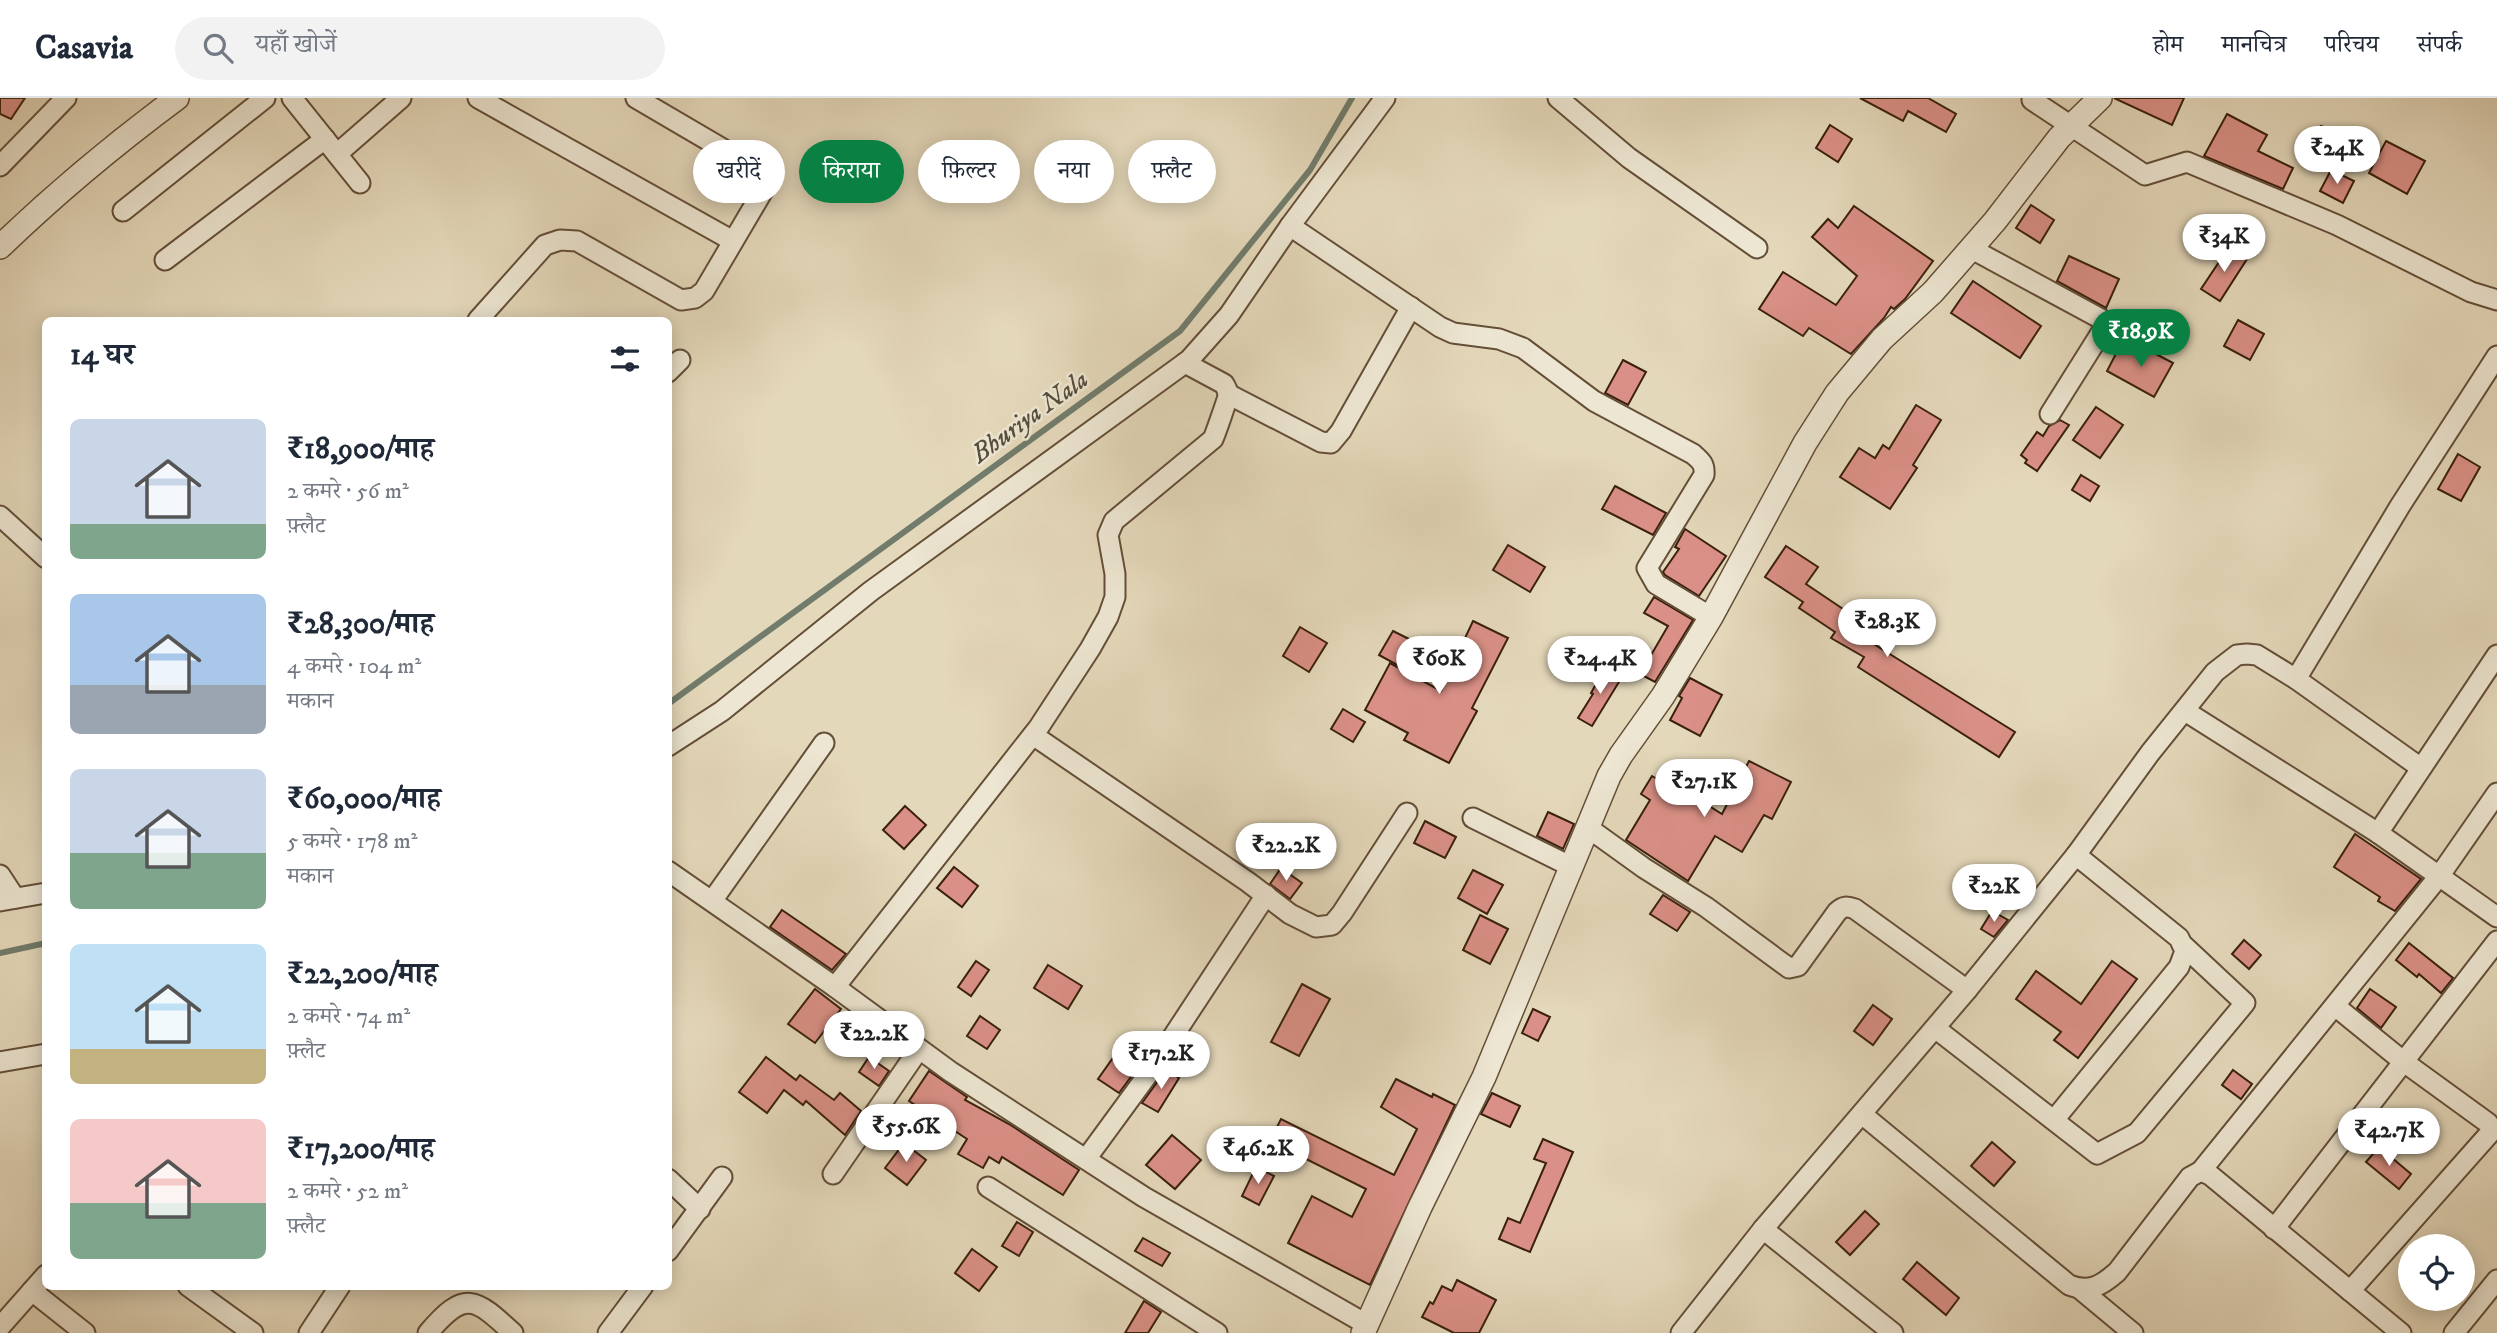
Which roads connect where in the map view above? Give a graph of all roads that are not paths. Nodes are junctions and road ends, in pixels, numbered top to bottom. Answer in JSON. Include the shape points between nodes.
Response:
{"nodes":[{"id":1,"x":177,"y":98,"type":"edge"},
{"id":2,"x":265,"y":98,"type":"edge"},
{"id":3,"x":292,"y":98,"type":"edge"},
{"id":4,"x":401,"y":98,"type":"edge"},
{"id":5,"x":478,"y":98,"type":"edge"},
{"id":6,"x":636,"y":98,"type":"edge"},
{"id":7,"x":1385,"y":98,"type":"edge"},
{"id":8,"x":1558,"y":98,"type":"edge"},
{"id":9,"x":2100,"y":98,"type":"edge"},
{"id":10,"x":2032,"y":100,"type":"dead end"},
{"id":11,"x":53,"y":102,"type":"edge"},
{"id":12,"x":2070,"y":126,"type":"junction"},
{"id":13,"x":331,"y":147,"type":"junction"},
{"id":14,"x":0,"y":166,"type":"edge"},
{"id":15,"x":360,"y":183,"type":"dead end"},
{"id":16,"x":123,"y":211,"type":"dead end"},
{"id":17,"x":1290,"y":226,"type":"junction"},
{"id":18,"x":733,"y":241,"type":"junction"},
{"id":19,"x":0,"y":247,"type":"edge"},
{"id":20,"x":1757,"y":248,"type":"dead end"},
{"id":21,"x":1970,"y":248,"type":"junction"},
{"id":22,"x":165,"y":260,"type":"dead end"},
{"id":23,"x":2497,"y":300,"type":"edge"},
{"id":24,"x":1411,"y":307,"type":"junction"},
{"id":25,"x":481,"y":317,"type":"edge"},
{"id":26,"x":2497,"y":356,"type":"edge"},
{"id":27,"x":1185,"y":363,"type":"junction"},
{"id":28,"x":1228,"y":394,"type":"junction"},
{"id":29,"x":2050,"y":414,"type":"dead end"},
{"id":30,"x":0,"y":516,"type":"edge"},
{"id":31,"x":42,"y":554,"type":"edge"},
{"id":32,"x":1711,"y":617,"type":"junction"},
{"id":33,"x":2497,"y":655,"type":"edge"},
{"id":34,"x":2296,"y":679,"type":"junction"},
{"id":35,"x":2185,"y":711,"type":"junction"},
{"id":36,"x":1033,"y":735,"type":"junction"},
{"id":37,"x":672,"y":743,"type":"edge"},
{"id":38,"x":824,"y":743,"type":"dead end"},
{"id":39,"x":2421,"y":768,"type":"junction"},
{"id":40,"x":2497,"y":793,"type":"edge"},
{"id":41,"x":1407,"y":813,"type":"dead end"},
{"id":42,"x":1473,"y":818,"type":"dead end"},
{"id":43,"x":1587,"y":827,"type":"junction"},
{"id":44,"x":2378,"y":833,"type":"junction"},
{"id":45,"x":2076,"y":855,"type":"junction"},
{"id":46,"x":1570,"y":866,"type":"junction"},
{"id":47,"x":672,"y":874,"type":"edge"},
{"id":48,"x":0,"y":875,"type":"edge"},
{"id":49,"x":2440,"y":875,"type":"junction"},
{"id":50,"x":42,"y":894,"type":"edge"},
{"id":51,"x":1266,"y":895,"type":"junction"},
{"id":52,"x":8,"y":900,"type":"edge"},
{"id":53,"x":712,"y":901,"type":"junction"},
{"id":54,"x":2497,"y":917,"type":"edge"},
{"id":55,"x":2497,"y":941,"type":"edge"},
{"id":56,"x":2184,"y":946,"type":"junction"},
{"id":57,"x":835,"y":987,"type":"junction"},
{"id":58,"x":1967,"y":990,"type":"junction"},
{"id":59,"x":2335,"y":1006,"type":"junction"},
{"id":60,"x":1936,"y":1028,"type":"junction"},
{"id":61,"x":919,"y":1049,"type":"junction"},
{"id":62,"x":42,"y":1055,"type":"edge"},
{"id":63,"x":0,"y":1062,"type":"edge"},
{"id":64,"x":2404,"y":1062,"type":"junction"},
{"id":65,"x":1863,"y":1115,"type":"junction"},
{"id":66,"x":2054,"y":1120,"type":"junction"},
{"id":67,"x":1086,"y":1158,"type":"junction"},
{"id":68,"x":2201,"y":1171,"type":"junction"},
{"id":69,"x":833,"y":1174,"type":"dead end"},
{"id":70,"x":722,"y":1177,"type":"dead end"},
{"id":71,"x":672,"y":1184,"type":"edge"},
{"id":72,"x":988,"y":1188,"type":"dead end"},
{"id":73,"x":700,"y":1209,"type":"junction"},
{"id":74,"x":2274,"y":1229,"type":"junction"},
{"id":75,"x":1763,"y":1230,"type":"junction"},
{"id":76,"x":672,"y":1246,"type":"edge"},
{"id":77,"x":42,"y":1280,"type":"edge"},
{"id":78,"x":2497,"y":1280,"type":"edge"},
{"id":79,"x":2080,"y":1289,"type":"junction"},
{"id":80,"x":201,"y":1290,"type":"edge"},
{"id":81,"x":337,"y":1290,"type":"edge"},
{"id":82,"x":640,"y":1290,"type":"edge"},
{"id":83,"x":32,"y":1291,"type":"junction"},
{"id":84,"x":2350,"y":1291,"type":"junction"},
{"id":85,"x":0,"y":1327,"type":"edge"},
{"id":86,"x":1365,"y":1329,"type":"edge"},
{"id":87,"x":1688,"y":1330,"type":"edge"},
{"id":88,"x":85,"y":1333,"type":"edge"},
{"id":89,"x":253,"y":1333,"type":"edge"},
{"id":90,"x":309,"y":1333,"type":"edge"},
{"id":91,"x":428,"y":1333,"type":"edge"},
{"id":92,"x":513,"y":1333,"type":"edge"},
{"id":93,"x":608,"y":1333,"type":"edge"},
{"id":94,"x":1217,"y":1333,"type":"edge"},
{"id":95,"x":1893,"y":1333,"type":"edge"},
{"id":96,"x":2133,"y":1333,"type":"edge"},
{"id":97,"x":2401,"y":1333,"type":"edge"},
{"id":98,"x":2454,"y":1333,"type":"edge"}],
"edges":[{"from":1,"to":19,"type":"street","via":[[110,148]]},
{"from":2,"to":16,"type":"street"},
{"from":3,"to":13,"type":"street"},
{"from":4,"to":13,"type":"street"},
{"from":5,"to":18,"type":"street"},
{"from":6,"to":18,"type":"street","via":[[768,173],[768,184]]},
{"from":7,"to":17,"type":"street"},
{"from":8,"to":20,"type":"street","via":[[1629,158]]},
{"from":9,"to":12,"type":"street"},
{"from":10,"to":12,"type":"street"},
{"from":11,"to":14,"type":"street"},
{"from":12,"to":21,"type":"street"},
{"from":12,"to":23,"type":"street","via":[[2145,175],[2187,162]]},
{"from":13,"to":15,"type":"street"},
{"from":13,"to":22,"type":"street"},
{"from":17,"to":24,"type":"street"},
{"from":17,"to":27,"type":"street","via":[[1229,315]]},
{"from":18,"to":25,"type":"street","via":[[704,291],[688,300],[676,298],[577,241],[554,241],[545,245]]},
{"from":21,"to":29,"type":"street","via":[[2103,320],[2104,328]]},
{"from":21,"to":32,"type":"street","via":[[1837,393]]},
{"from":24,"to":28,"type":"street","via":[[1331,443]]},
{"from":24,"to":32,"type":"street","via":[[1453,333],[1499,339],[1523,348],[1594,401],[1701,461],[1704,475],[1647,568],[1656,584]]},
{"from":26,"to":34,"type":"street"},
{"from":27,"to":28,"type":"street","via":[[1224,384]]},
{"from":27,"to":37,"type":"street","via":[[871,591],[722,711]]},
{"from":28,"to":36,"type":"street","via":[[1213,439],[1110,526],[1115,597],[1108,617]]},
{"from":30,"to":31,"type":"street"},
{"from":32,"to":43,"type":"street","via":[[1621,755]]},
{"from":33,"to":39,"type":"street"},
{"from":34,"to":35,"type":"street","via":[[2257,655],[2237,655],[2215,672]]},
{"from":34,"to":39,"type":"street"},
{"from":35,"to":44,"type":"street"},
{"from":35,"to":45,"type":"street"},
{"from":36,"to":51,"type":"street"},
{"from":36,"to":57,"type":"street"},
{"from":38,"to":53,"type":"street"},
{"from":39,"to":44,"type":"street"},
{"from":40,"to":49,"type":"street"},
{"from":41,"to":51,"type":"street","via":[[1332,925],[1325,928],[1307,923]]},
{"from":42,"to":46,"type":"street"},
{"from":43,"to":46,"type":"street"},
{"from":43,"to":58,"type":"street","via":[[1789,968],[1798,966],[1837,912],[1849,906]]},
{"from":44,"to":49,"type":"street"},
{"from":45,"to":56,"type":"street"},
{"from":45,"to":58,"type":"street"},
{"from":46,"to":86,"type":"street","via":[[1484,1077]]},
{"from":47,"to":53,"type":"street"},
{"from":48,"to":52,"type":"street"},
{"from":49,"to":54,"type":"street"},
{"from":49,"to":59,"type":"street"},
{"from":50,"to":52,"type":"street"},
{"from":51,"to":67,"type":"street","via":[[1149,1073]]},
{"from":53,"to":57,"type":"street"},
{"from":55,"to":64,"type":"street"},
{"from":56,"to":66,"type":"street","via":[[2179,967]]},
{"from":56,"to":66,"type":"street","via":[[2245,1003],[2137,1133],[2097,1154]]},
{"from":57,"to":61,"type":"street"},
{"from":58,"to":60,"type":"street"},
{"from":59,"to":64,"type":"street"},
{"from":59,"to":68,"type":"street"},
{"from":60,"to":65,"type":"street"},
{"from":60,"to":66,"type":"street"},
{"from":61,"to":67,"type":"street"},
{"from":61,"to":69,"type":"street"},
{"from":62,"to":63,"type":"street"},
{"from":64,"to":74,"type":"street"},
{"from":64,"to":84,"type":"street","via":[[2491,1128]]},
{"from":65,"to":75,"type":"street"},
{"from":65,"to":79,"type":"street","via":[[2052,1272]]},
{"from":67,"to":86,"type":"street"},
{"from":68,"to":74,"type":"street"},
{"from":68,"to":79,"type":"street","via":[[2190,1177],[2117,1272],[2104,1284]]},
{"from":70,"to":73,"type":"street"},
{"from":71,"to":73,"type":"street"},
{"from":72,"to":94,"type":"street"},
{"from":73,"to":76,"type":"street"},
{"from":74,"to":84,"type":"street"},
{"from":75,"to":87,"type":"street"},
{"from":75,"to":95,"type":"street"},
{"from":77,"to":83,"type":"street"},
{"from":78,"to":98,"type":"street"},
{"from":79,"to":96,"type":"street"},
{"from":80,"to":89,"type":"street"},
{"from":81,"to":90,"type":"street"},
{"from":82,"to":93,"type":"street"},
{"from":83,"to":85,"type":"street"},
{"from":83,"to":88,"type":"street"},
{"from":84,"to":97,"type":"street"},
{"from":91,"to":92,"type":"street","via":[[458,1304],[474,1303]]}]}
